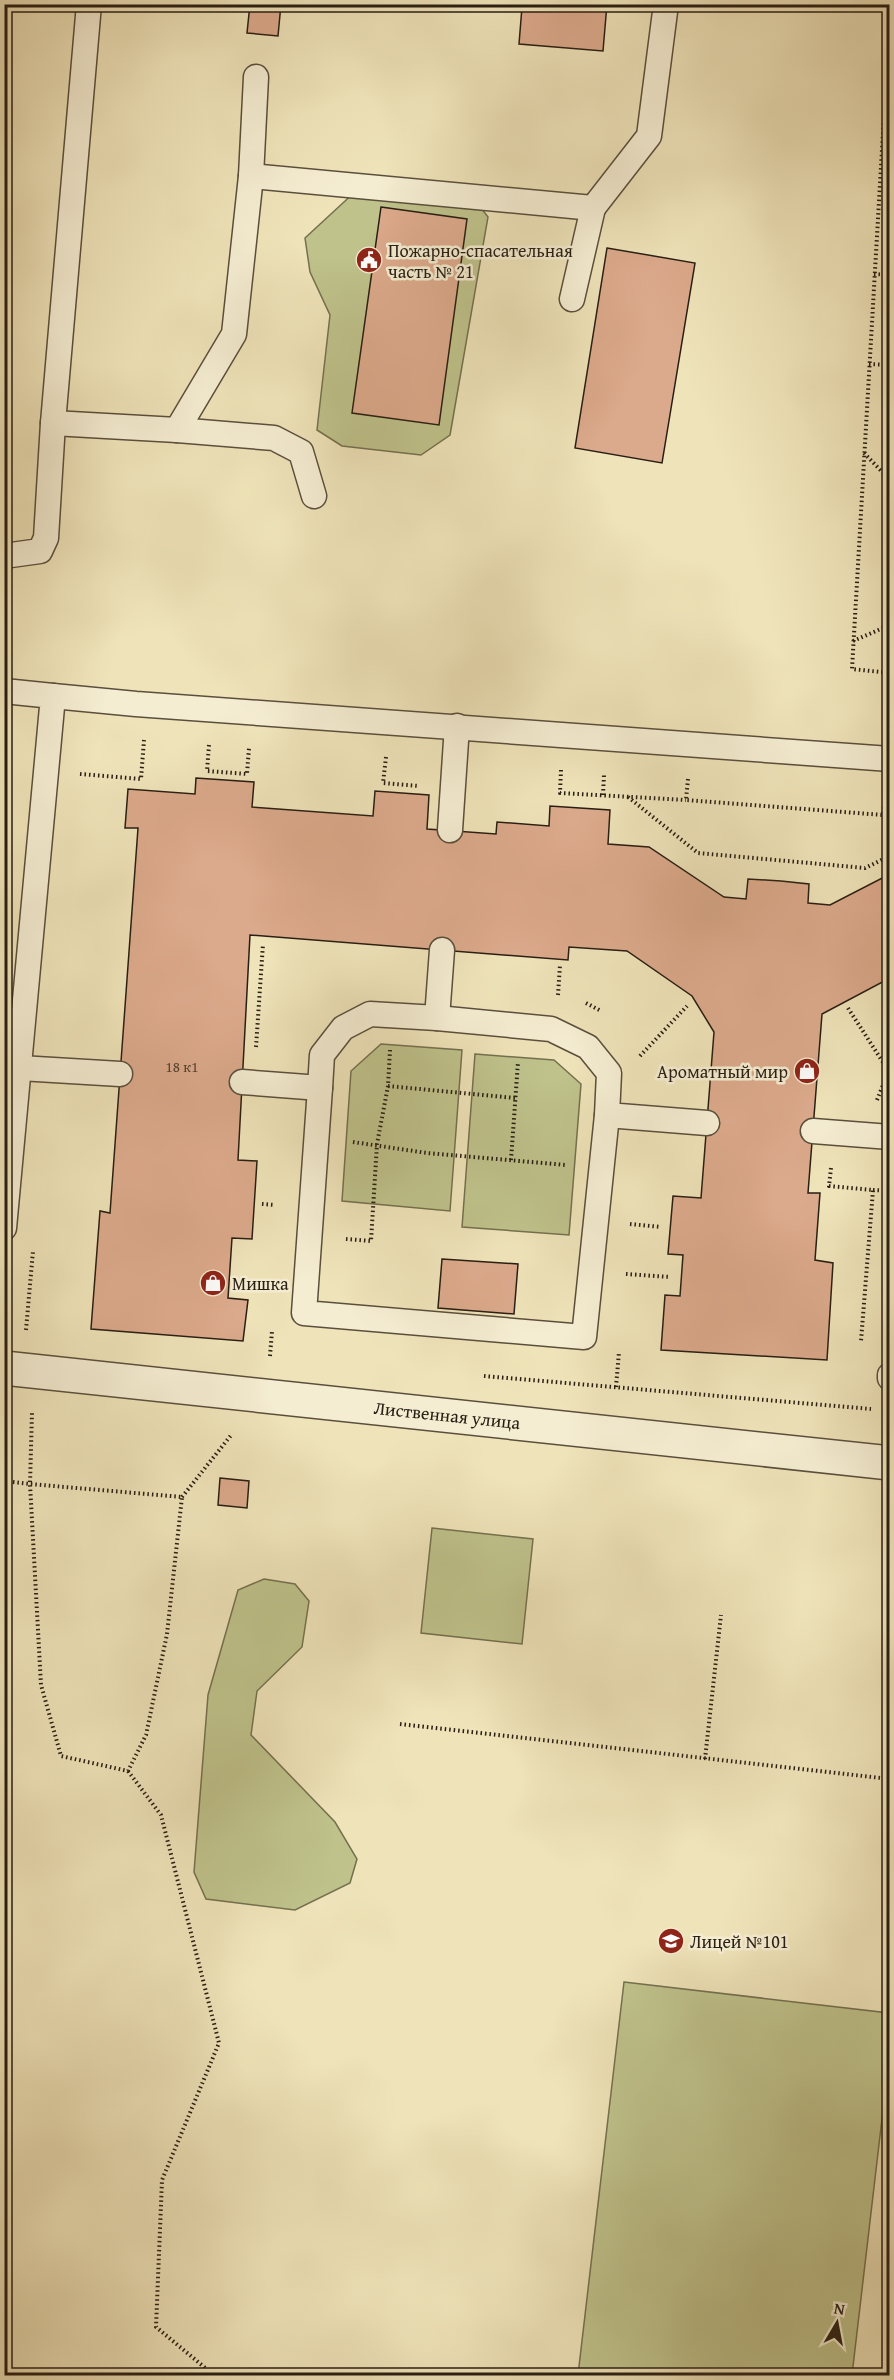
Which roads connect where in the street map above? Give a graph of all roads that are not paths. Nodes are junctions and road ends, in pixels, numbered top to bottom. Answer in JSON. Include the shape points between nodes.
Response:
{"nodes":[{"id":1,"x":89,"y":4,"type":"edge"},
{"id":2,"x":666,"y":4,"type":"edge"},
{"id":3,"x":256,"y":77,"type":"dead end"},
{"id":4,"x":251,"y":176,"type":"junction"},
{"id":5,"x":593,"y":208,"type":"junction"},
{"id":6,"x":572,"y":299,"type":"dead end"},
{"id":7,"x":53,"y":423,"type":"junction"},
{"id":8,"x":177,"y":430,"type":"junction"},
{"id":9,"x":314,"y":496,"type":"dead end"},
{"id":10,"x":4,"y":556,"type":"edge"},
{"id":11,"x":4,"y":691,"type":"edge"},
{"id":12,"x":53,"y":696,"type":"junction"},
{"id":13,"x":457,"y":726,"type":"junction"},
{"id":14,"x":890,"y":759,"type":"edge"},
{"id":15,"x":450,"y":830,"type":"dead end"},
{"id":16,"x":442,"y":950,"type":"dead end"},
{"id":17,"x":437,"y":1018,"type":"junction"},
{"id":18,"x":20,"y":1068,"type":"junction"},
{"id":19,"x":120,"y":1074,"type":"dead end"},
{"id":20,"x":248,"y":1083,"type":"road end"},
{"id":21,"x":320,"y":1088,"type":"junction"},
{"id":22,"x":607,"y":1115,"type":"junction"},
{"id":23,"x":707,"y":1123,"type":"dead end"},
{"id":24,"x":817,"y":1131,"type":"road end"},
{"id":25,"x":890,"y":1137,"type":"edge"},
{"id":26,"x":4,"y":1228,"type":"edge"},
{"id":27,"x":4,"y":1368,"type":"edge"},
{"id":28,"x":890,"y":1463,"type":"edge"}],
"edges":[{"from":1,"to":7,"type":"lane"},
{"from":2,"to":5,"type":"lane","via":[[649,136]]},
{"from":3,"to":4,"type":"lane"},
{"from":4,"to":5,"type":"lane"},
{"from":4,"to":8,"type":"lane","via":[[234,334]]},
{"from":5,"to":6,"type":"lane"},
{"from":7,"to":8,"type":"lane"},
{"from":7,"to":10,"type":"lane","via":[[46,538],[40,551]]},
{"from":8,"to":9,"type":"lane","via":[[274,438],[302,452]]},
{"from":11,"to":12,"type":"lane"},
{"from":12,"to":13,"type":"lane"},
{"from":12,"to":18,"type":"lane"},
{"from":13,"to":14,"type":"lane"},
{"from":13,"to":15,"type":"lane"},
{"from":16,"to":17,"type":"lane"},
{"from":17,"to":21,"type":"lane","via":[[370,1014],[344,1028],[322,1055]]},
{"from":17,"to":22,"type":"lane","via":[[551,1029],[588,1047],[609,1073]]},
{"from":18,"to":19,"type":"lane"},
{"from":18,"to":26,"type":"lane"},
{"from":20,"to":21,"type":"lane"},
{"from":21,"to":22,"type":"lane","via":[[304,1313],[584,1337]]},
{"from":22,"to":23,"type":"lane"},
{"from":24,"to":25,"type":"lane"},
{"from":27,"to":28,"type":"street","name":"Лиственная улица"}]}
